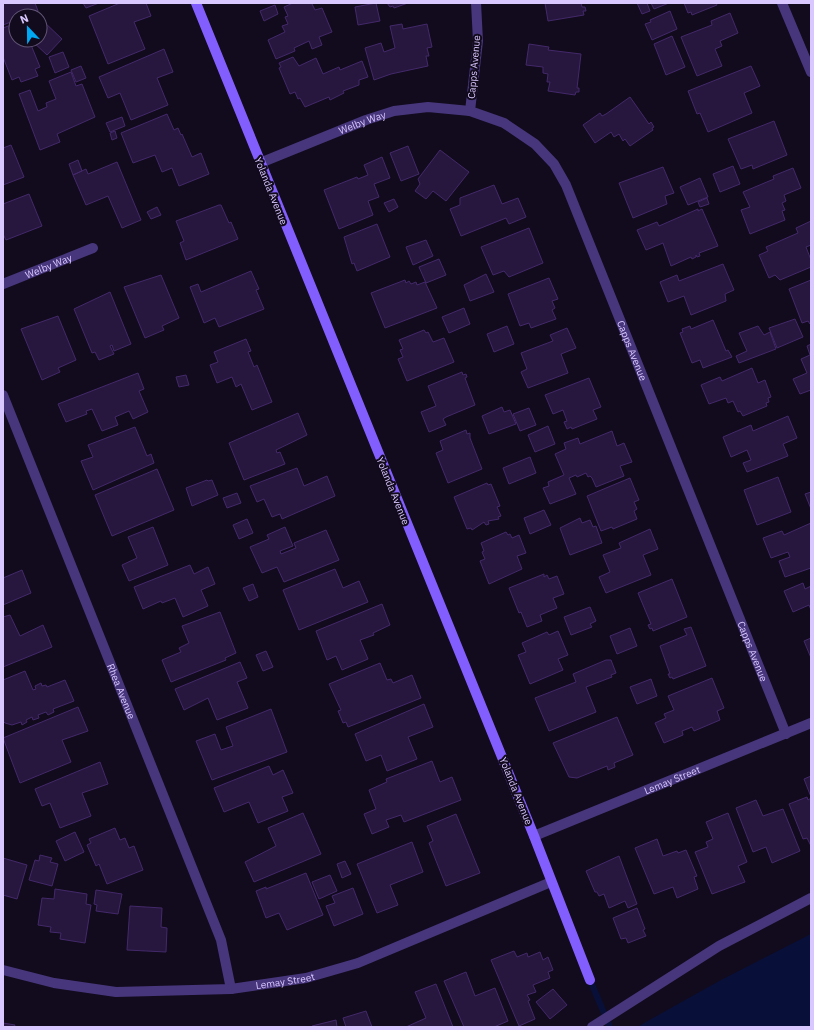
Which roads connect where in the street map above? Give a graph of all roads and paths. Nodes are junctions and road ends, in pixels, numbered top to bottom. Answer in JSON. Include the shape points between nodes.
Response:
{"nodes":[{"id":1,"x":196,"y":3,"type":"edge"},
{"id":2,"x":476,"y":3,"type":"edge"},
{"id":3,"x":782,"y":3,"type":"edge"},
{"id":4,"x":810,"y":68,"type":"edge"},
{"id":5,"x":470,"y":111,"type":"junction"},
{"id":6,"x":260,"y":162,"type":"junction"},
{"id":7,"x":93,"y":248,"type":"dead end"},
{"id":8,"x":3,"y":284,"type":"edge"},
{"id":9,"x":3,"y":395,"type":"edge"},
{"id":10,"x":811,"y":723,"type":"edge"},
{"id":11,"x":786,"y":734,"type":"junction"},
{"id":12,"x":534,"y":836,"type":"junction"},
{"id":13,"x":551,"y":882,"type":"junction"},
{"id":14,"x":811,"y":898,"type":"edge"},
{"id":15,"x":3,"y":970,"type":"edge"},
{"id":16,"x":590,"y":980,"type":"dead end"},
{"id":17,"x":231,"y":989,"type":"junction"},
{"id":18,"x":592,"y":1027,"type":"edge"}],
"edges":[{"from":1,"to":6,"type":"street","name":"Yolanda Avenue"},
{"from":2,"to":5,"type":"street","name":"Capps Avenue","via":[[478,41]]},
{"from":3,"to":4,"type":"street"},
{"from":5,"to":6,"type":"street","name":"Welby Way","via":[[428,107],[394,111]]},
{"from":5,"to":11,"type":"street","name":"Capps Avenue","via":[[504,123],[535,144],[554,164],[566,185]]},
{"from":6,"to":12,"type":"street","name":"Yolanda Avenue"},
{"from":7,"to":8,"type":"street","name":"Welby Way"},
{"from":9,"to":17,"type":"street","name":"Rhea Avenue","via":[[221,940]]},
{"from":10,"to":11,"type":"street","name":"Lemay Street"},
{"from":11,"to":12,"type":"street","name":"Lemay Street"},
{"from":12,"to":13,"type":"street","name":"Yolanda Avenue"},
{"from":13,"to":16,"type":"street","name":"Yolanda Avenue"},
{"from":13,"to":17,"type":"street","name":"Lemay Street","via":[[358,963],[306,978]]},
{"from":14,"to":18,"type":"street","via":[[719,946]]},
{"from":15,"to":17,"type":"street","name":"Lemay Street","via":[[54,983],[116,992]]}]}
